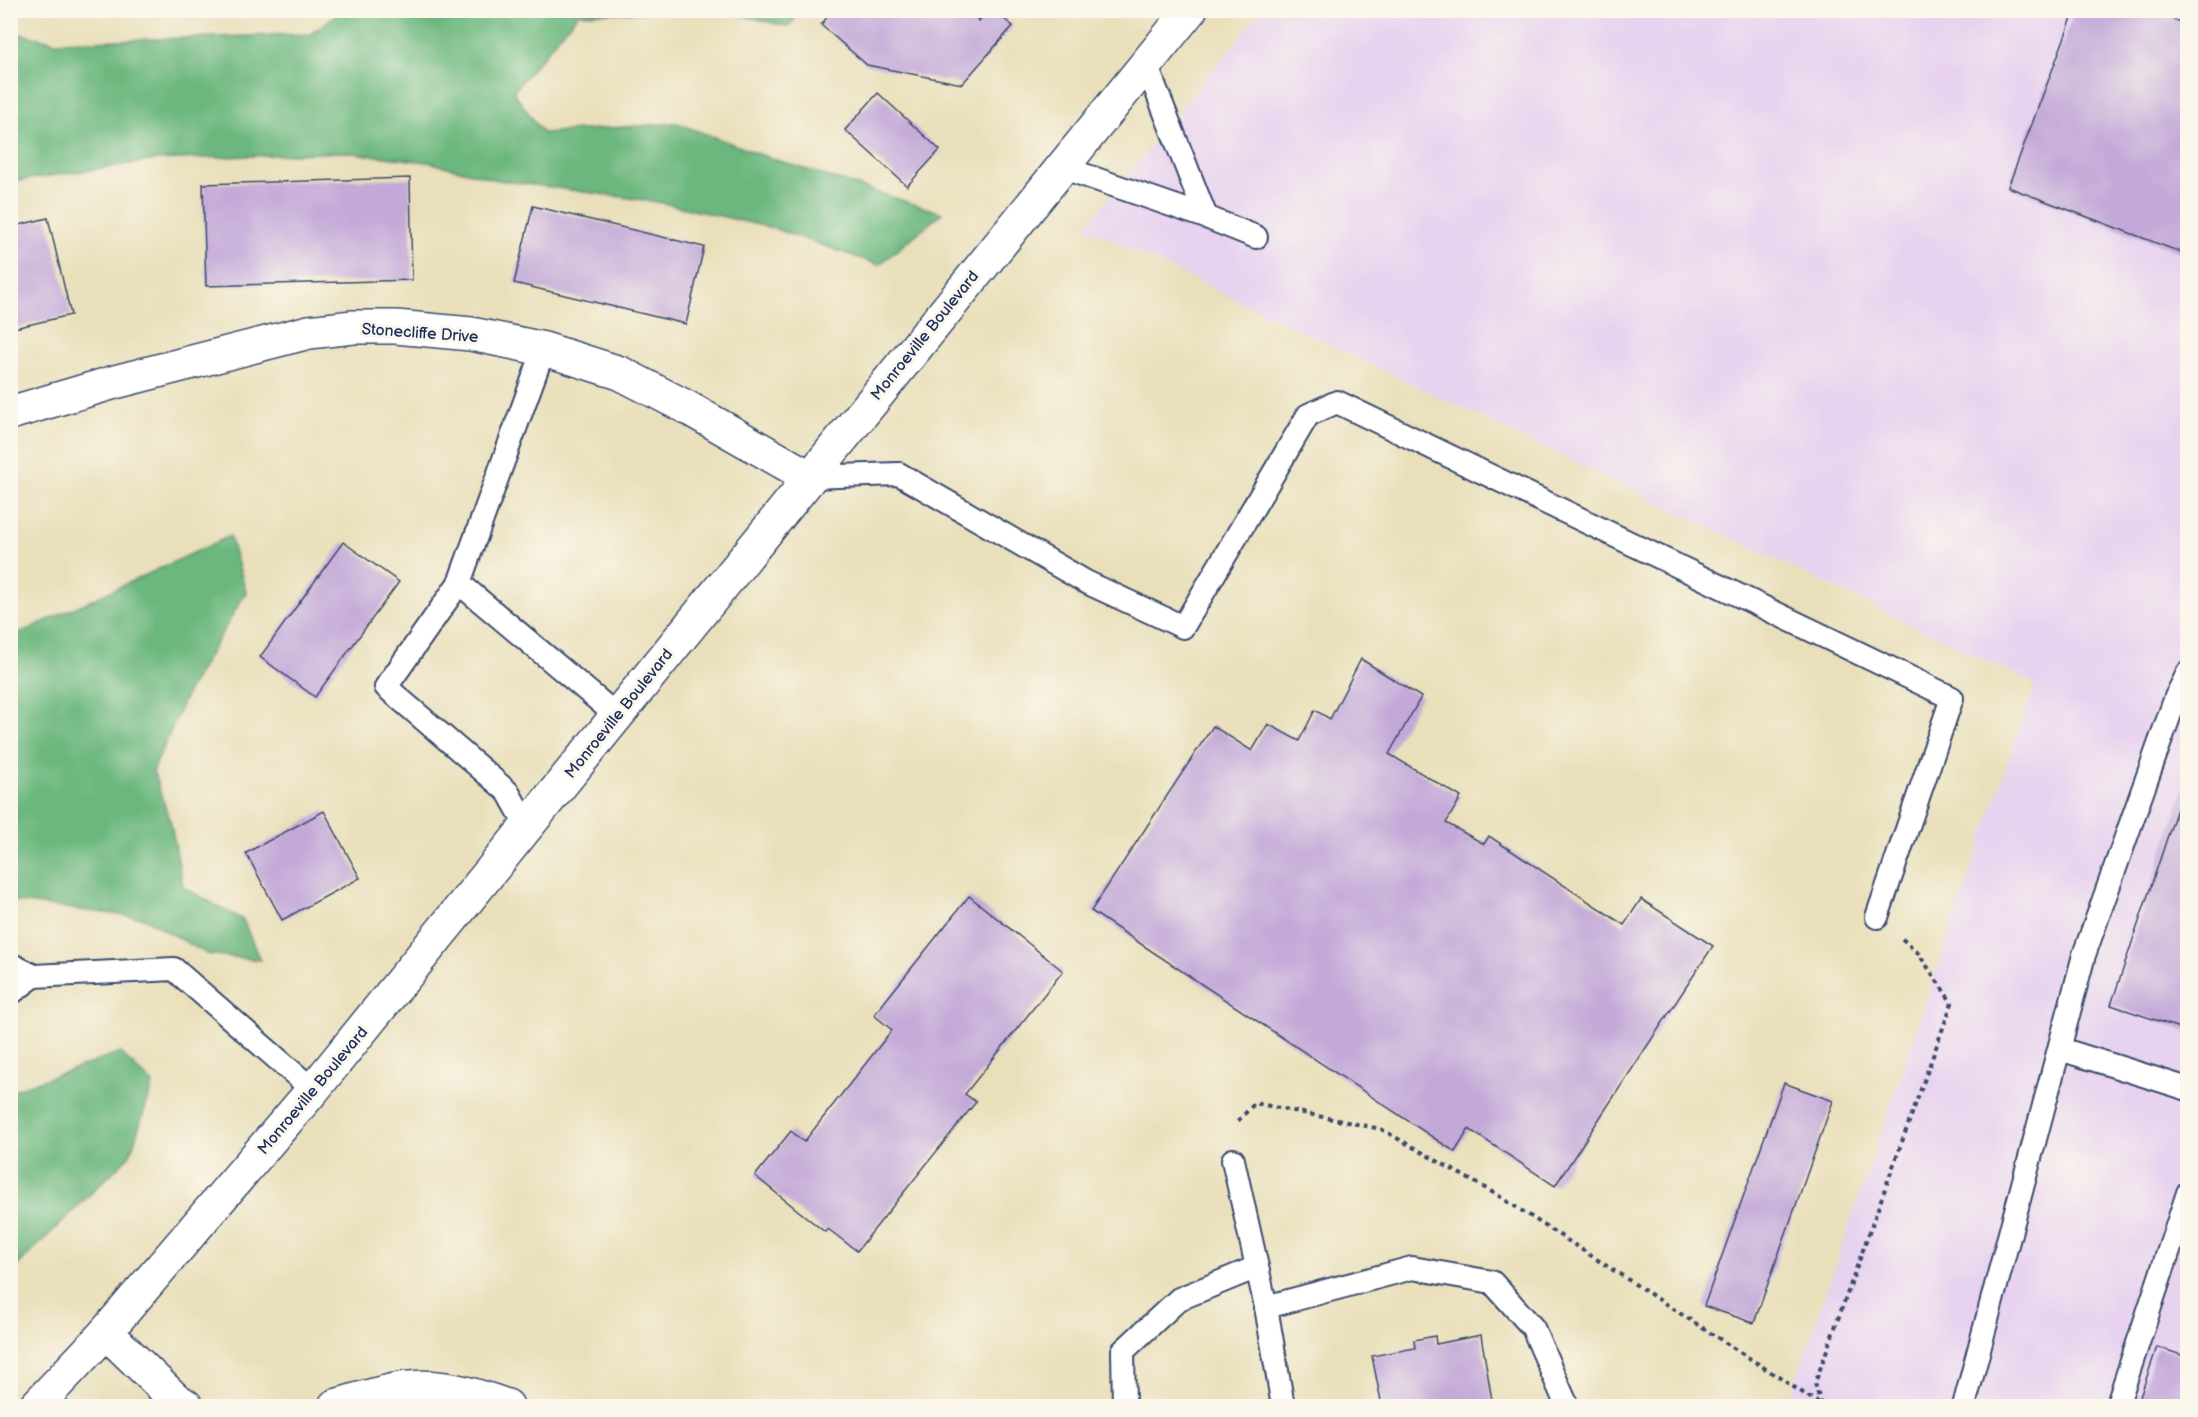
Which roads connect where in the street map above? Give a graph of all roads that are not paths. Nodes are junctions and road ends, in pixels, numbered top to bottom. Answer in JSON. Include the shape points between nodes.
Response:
{"nodes":[{"id":1,"x":1190,"y":10,"type":"edge"},
{"id":2,"x":1146,"y":64,"type":"junction"},
{"id":3,"x":1061,"y":167,"type":"junction"},
{"id":4,"x":1206,"y":217,"type":"junction"},
{"id":5,"x":1256,"y":237,"type":"dead end"},
{"id":6,"x":544,"y":349,"type":"junction"},
{"id":7,"x":10,"y":413,"type":"edge"},
{"id":8,"x":809,"y":477,"type":"junction"},
{"id":9,"x":459,"y":583,"type":"junction"},
{"id":10,"x":2187,"y":673,"type":"edge"},
{"id":11,"x":616,"y":715,"type":"junction"},
{"id":12,"x":528,"y":828,"type":"junction"},
{"id":13,"x":1877,"y":917,"type":"road end"},
{"id":14,"x":10,"y":964,"type":"edge"},
{"id":15,"x":34,"y":976,"type":"junction"},
{"id":16,"x":10,"y":994,"type":"edge"},
{"id":17,"x":2060,"y":1049,"type":"junction"},
{"id":18,"x":2187,"y":1089,"type":"edge"},
{"id":19,"x":313,"y":1090,"type":"junction"},
{"id":20,"x":1233,"y":1160,"type":"dead end"},
{"id":21,"x":2187,"y":1193,"type":"edge"},
{"id":22,"x":1257,"y":1267,"type":"junction"},
{"id":23,"x":1266,"y":1307,"type":"junction"},
{"id":24,"x":106,"y":1332,"type":"junction"},
{"id":25,"x":1567,"y":1406,"type":"edge"},
{"id":26,"x":36,"y":1407,"type":"edge"},
{"id":27,"x":186,"y":1407,"type":"edge"},
{"id":28,"x":335,"y":1407,"type":"edge"},
{"id":29,"x":507,"y":1407,"type":"edge"},
{"id":30,"x":1124,"y":1407,"type":"edge"},
{"id":31,"x":1283,"y":1407,"type":"edge"},
{"id":32,"x":1964,"y":1407,"type":"edge"},
{"id":33,"x":2117,"y":1407,"type":"edge"}],
"edges":[{"from":1,"to":2,"type":"main road","name":"Monroeville Boulevard"},
{"from":2,"to":3,"type":"main road","name":"Monroeville Boulevard"},
{"from":2,"to":4,"type":"lane"},
{"from":3,"to":4,"type":"lane"},
{"from":3,"to":8,"type":"main road","name":"Monroeville Boulevard"},
{"from":4,"to":5,"type":"lane"},
{"from":6,"to":7,"type":"main road","name":"Stonecliffe Drive","via":[[471,334],[396,327],[309,332]]},
{"from":6,"to":8,"type":"main road","name":"Stonecliffe Drive","via":[[620,373]]},
{"from":6,"to":9,"type":"lane"},
{"from":8,"to":11,"type":"main road","name":"Monroeville Boulevard"},
{"from":8,"to":13,"type":"lane","via":[[899,474],[1086,582],[1183,627],[1308,415],[1337,402],[1952,698]]},
{"from":9,"to":11,"type":"lane"},
{"from":9,"to":12,"type":"lane","via":[[386,687],[508,792]]},
{"from":10,"to":17,"type":"lane","via":[[2084,955]]},
{"from":11,"to":12,"type":"main road","name":"Monroeville Boulevard"},
{"from":12,"to":19,"type":"main road","name":"Monroeville Boulevard"},
{"from":14,"to":15,"type":"lane"},
{"from":15,"to":16,"type":"lane"},
{"from":15,"to":19,"type":"lane","via":[[174,969]]},
{"from":17,"to":18,"type":"lane"},
{"from":17,"to":32,"type":"lane"},
{"from":19,"to":24,"type":"main road","name":"Monroeville Boulevard"},
{"from":20,"to":22,"type":"lane"},
{"from":21,"to":33,"type":"lane"},
{"from":22,"to":23,"type":"lane"},
{"from":22,"to":30,"type":"lane","via":[[1179,1299],[1123,1351]]},
{"from":23,"to":25,"type":"lane","via":[[1412,1268],[1492,1282],[1533,1328]]},
{"from":23,"to":31,"type":"lane"},
{"from":24,"to":26,"type":"main road","name":"Monroeville Boulevard"},
{"from":24,"to":27,"type":"main road"},
{"from":28,"to":29,"type":"main road","via":[[415,1386],[466,1392]]}]}
